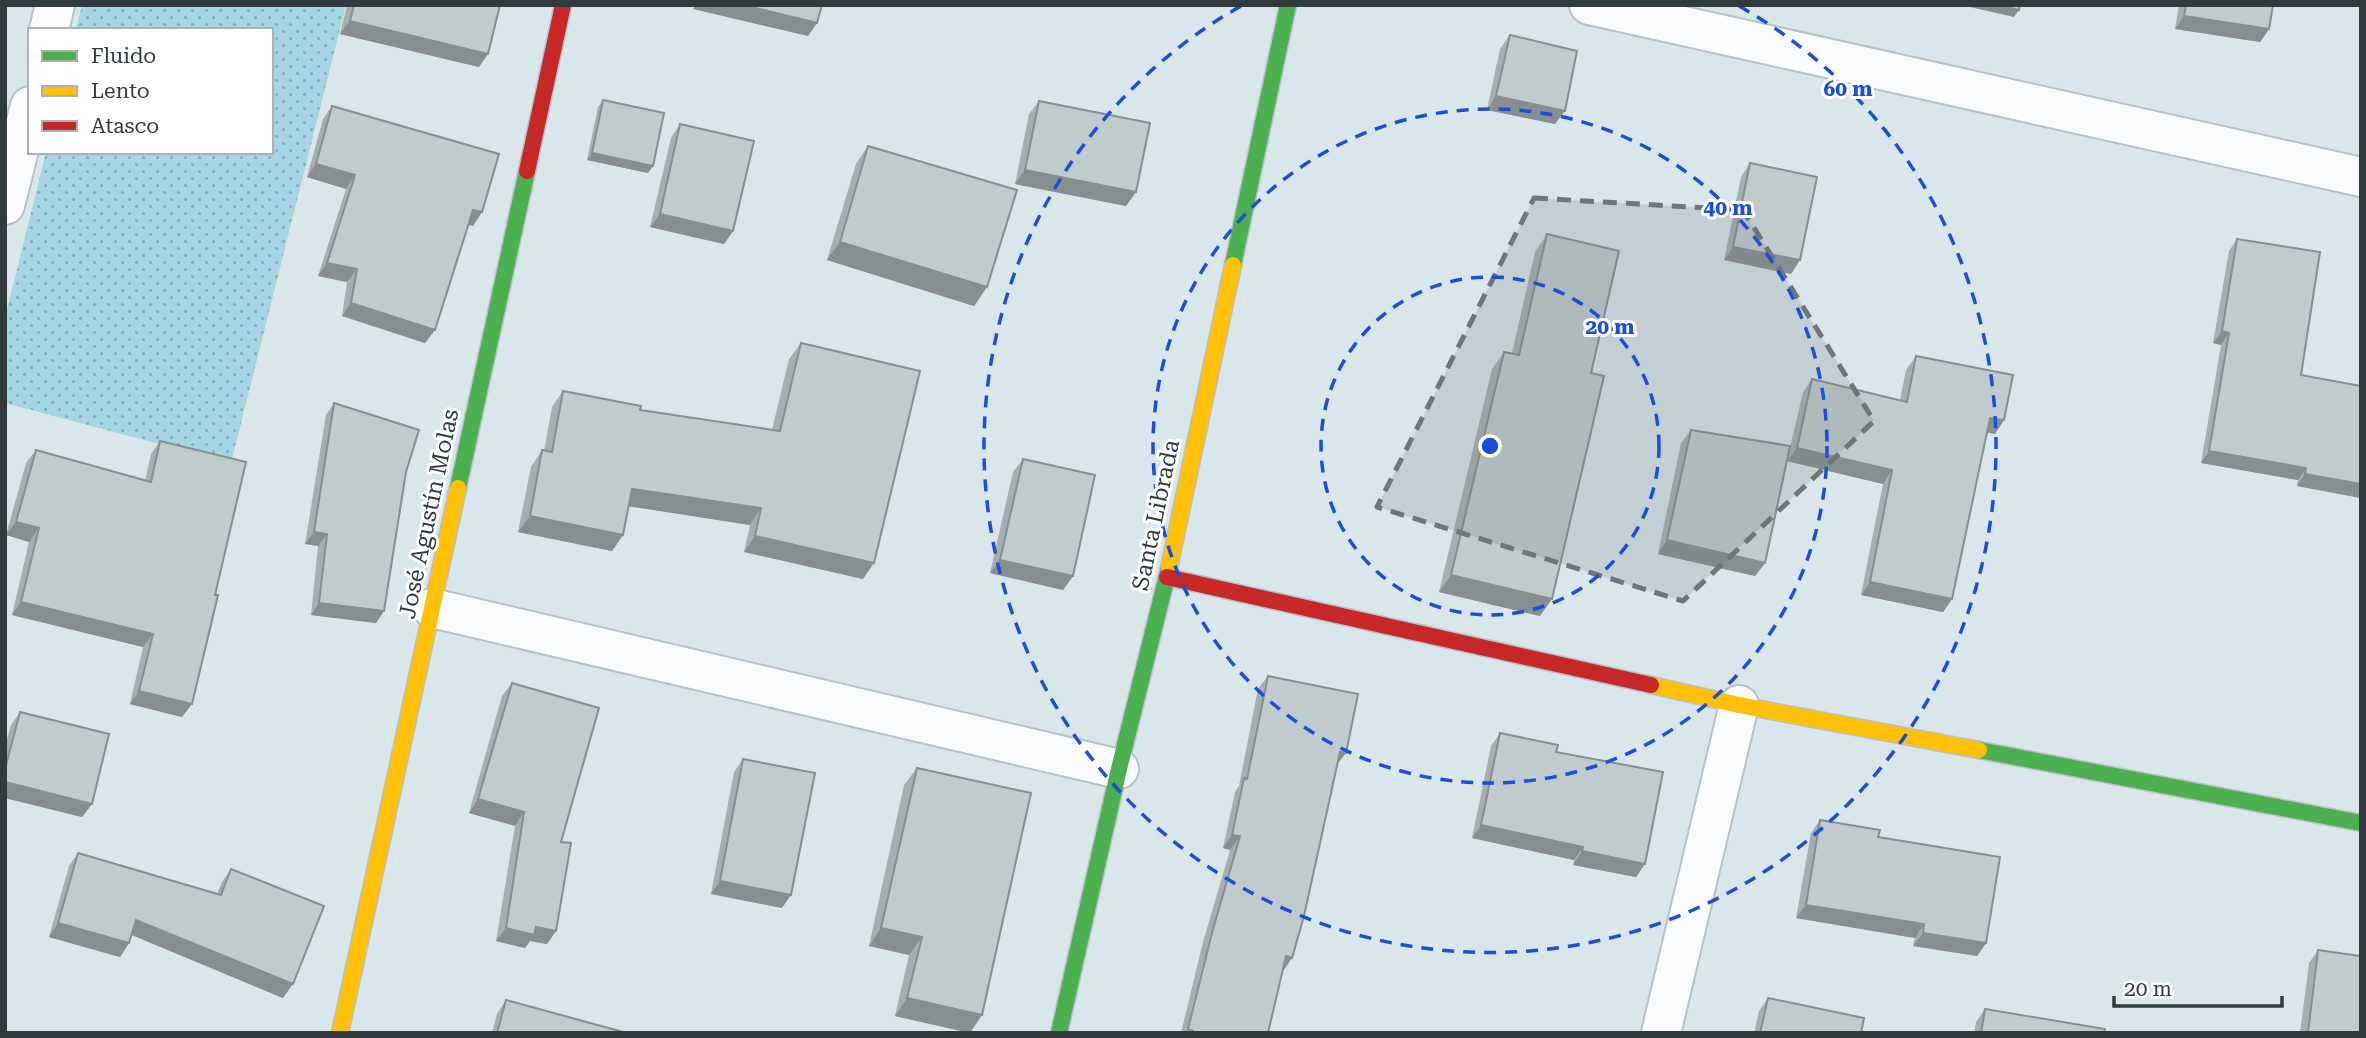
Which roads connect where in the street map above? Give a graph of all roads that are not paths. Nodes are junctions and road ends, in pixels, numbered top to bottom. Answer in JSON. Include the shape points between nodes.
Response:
{"nodes":[{"id":1,"x":55,"y":5,"type":"edge"},
{"id":2,"x":563,"y":5,"type":"edge"},
{"id":3,"x":1288,"y":5,"type":"edge"},
{"id":4,"x":1589,"y":5,"type":"edge"},
{"id":5,"x":49,"y":28,"type":"edge"},
{"id":6,"x":28,"y":114,"type":"edge"},
{"id":7,"x":2361,"y":177,"type":"edge"},
{"id":8,"x":5,"y":205,"type":"edge"},
{"id":9,"x":1167,"y":576,"type":"junction"},
{"id":10,"x":432,"y":608,"type":"junction"},
{"id":11,"x":1739,"y":705,"type":"junction"},
{"id":12,"x":1119,"y":769,"type":"junction"},
{"id":13,"x":2361,"y":823,"type":"edge"},
{"id":14,"x":340,"y":1033,"type":"edge"},
{"id":15,"x":1059,"y":1033,"type":"edge"},
{"id":16,"x":1661,"y":1033,"type":"edge"}],
"edges":[{"from":1,"to":5,"type":"street"},
{"from":2,"to":10,"type":"street","name":"José Agustín Molas"},
{"from":3,"to":9,"type":"street","name":"Santa Librada"},
{"from":4,"to":7,"type":"street"},
{"from":6,"to":8,"type":"street"},
{"from":9,"to":11,"type":"street"},
{"from":9,"to":12,"type":"street","name":"Santa Librada"},
{"from":10,"to":12,"type":"street"},
{"from":10,"to":14,"type":"street","name":"José Agustín Molas"},
{"from":11,"to":13,"type":"street"},
{"from":11,"to":16,"type":"street"},
{"from":12,"to":15,"type":"street","name":"Santa Librada"}]}
